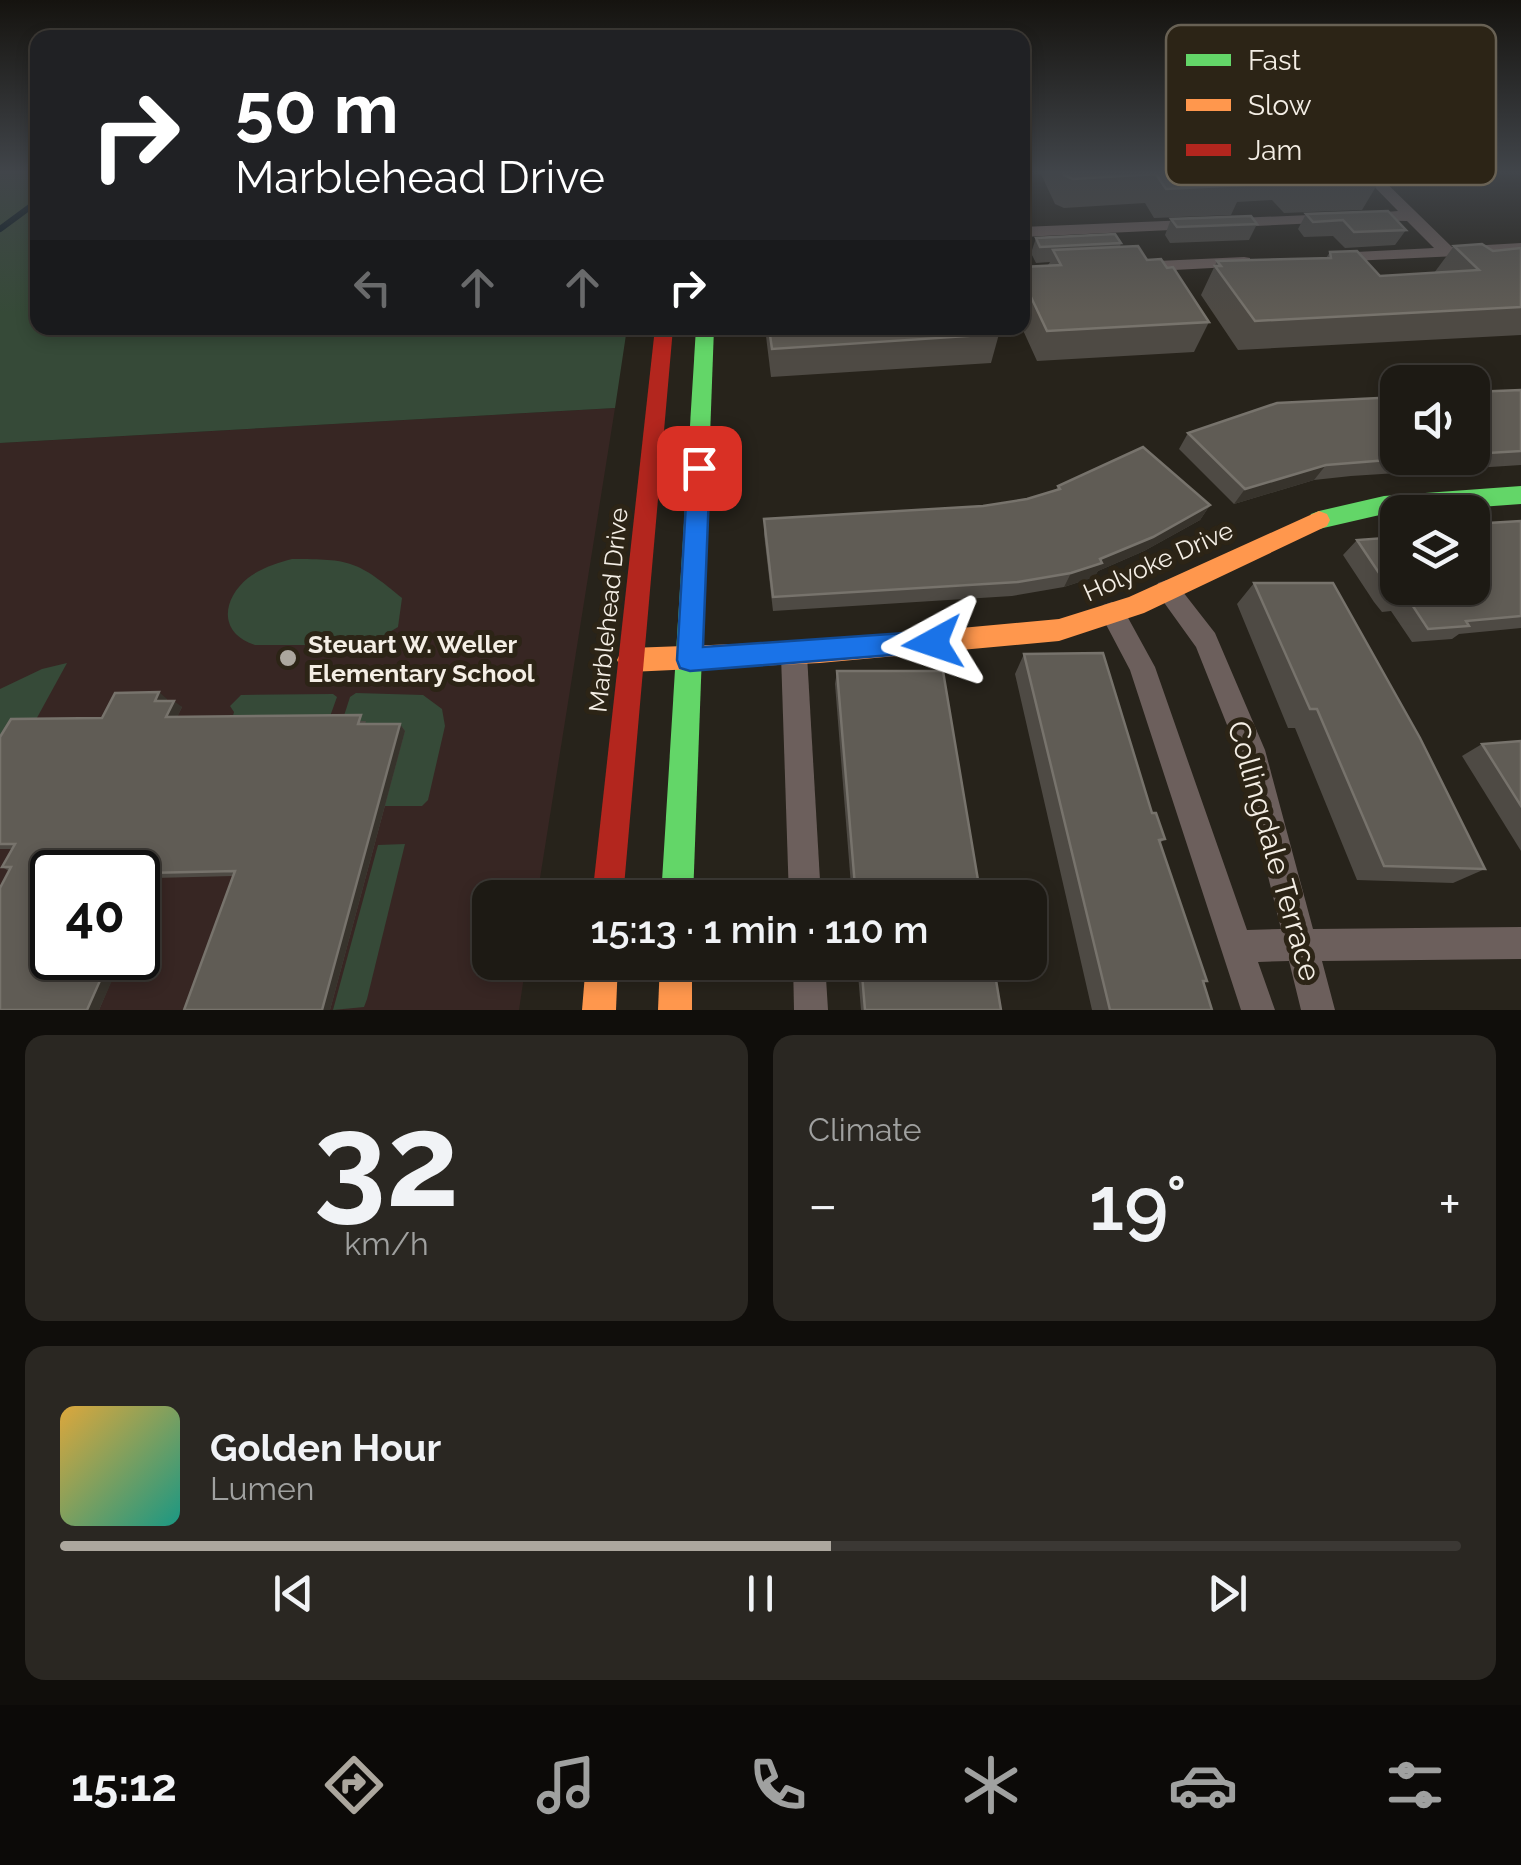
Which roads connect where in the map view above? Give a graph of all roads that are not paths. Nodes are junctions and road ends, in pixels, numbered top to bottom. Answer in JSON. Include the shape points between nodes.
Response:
{"nodes":[{"id":1,"x":1336,"y":219,"type":"edge"},
{"id":2,"x":1415,"y":219,"type":"edge"},
{"id":3,"x":1030,"y":232,"type":"edge"},
{"id":4,"x":1521,"y":248,"type":"edge"},
{"id":5,"x":1448,"y":252,"type":"junction"},
{"id":6,"x":1312,"y":259,"type":"edge"},
{"id":7,"x":1255,"y":262,"type":"edge"},
{"id":8,"x":1121,"y":268,"type":"edge"},
{"id":9,"x":663,"y":335,"type":"edge"},
{"id":10,"x":706,"y":335,"type":"edge"},
{"id":11,"x":1521,"y":495,"type":"edge"},
{"id":12,"x":1167,"y":590,"type":"junction"},
{"id":13,"x":1112,"y":614,"type":"junction"},
{"id":14,"x":794,"y":655,"type":"junction"},
{"id":15,"x":630,"y":660,"type":"junction"},
{"id":16,"x":690,"y":660,"type":"junction"},
{"id":17,"x":609,"y":880,"type":"edge"},
{"id":18,"x":679,"y":880,"type":"edge"},
{"id":19,"x":805,"y":880,"type":"edge"},
{"id":20,"x":1521,"y":943,"type":"edge"},
{"id":21,"x":1235,"y":946,"type":"junction"},
{"id":22,"x":1302,"y":948,"type":"junction"},
{"id":23,"x":601,"y":980,"type":"edge"},
{"id":24,"x":676,"y":980,"type":"edge"},
{"id":25,"x":810,"y":980,"type":"edge"},
{"id":26,"x":599,"y":1010,"type":"edge"},
{"id":27,"x":675,"y":1010,"type":"edge"},
{"id":28,"x":811,"y":1010,"type":"edge"},
{"id":29,"x":1258,"y":1010,"type":"edge"},
{"id":30,"x":1318,"y":1010,"type":"edge"}],
"edges":[{"from":1,"to":3,"type":"street"},
{"from":2,"to":5,"type":"street"},
{"from":4,"to":5,"type":"street"},
{"from":5,"to":6,"type":"street"},
{"from":7,"to":8,"type":"street"},
{"from":9,"to":15,"type":"street","name":"Marblehead Drive"},
{"from":10,"to":16,"type":"street"},
{"from":11,"to":12,"type":"street","name":"Holyoke Drive","via":[[1342,512]]},
{"from":12,"to":13,"type":"street","name":"Holyoke Drive"},
{"from":12,"to":22,"type":"street","name":"Collingdale Terrace","via":[[1206,641],[1251,750]]},
{"from":13,"to":14,"type":"street","name":"Holyoke Drive","via":[[1034,634]]},
{"from":13,"to":21,"type":"street","via":[[1142,667]]},
{"from":14,"to":16,"type":"street","name":"Holyoke Drive"},
{"from":14,"to":19,"type":"street"},
{"from":15,"to":16,"type":"street","name":"Holyoke Drive"},
{"from":15,"to":17,"type":"street","name":"Marblehead Drive"},
{"from":16,"to":18,"type":"street"},
{"from":20,"to":22,"type":"street"},
{"from":21,"to":22,"type":"street"},
{"from":21,"to":29,"type":"street"},
{"from":22,"to":30,"type":"street","name":"Collingdale Terrace"},
{"from":23,"to":26,"type":"street"},
{"from":24,"to":27,"type":"street"},
{"from":25,"to":28,"type":"street"}]}
